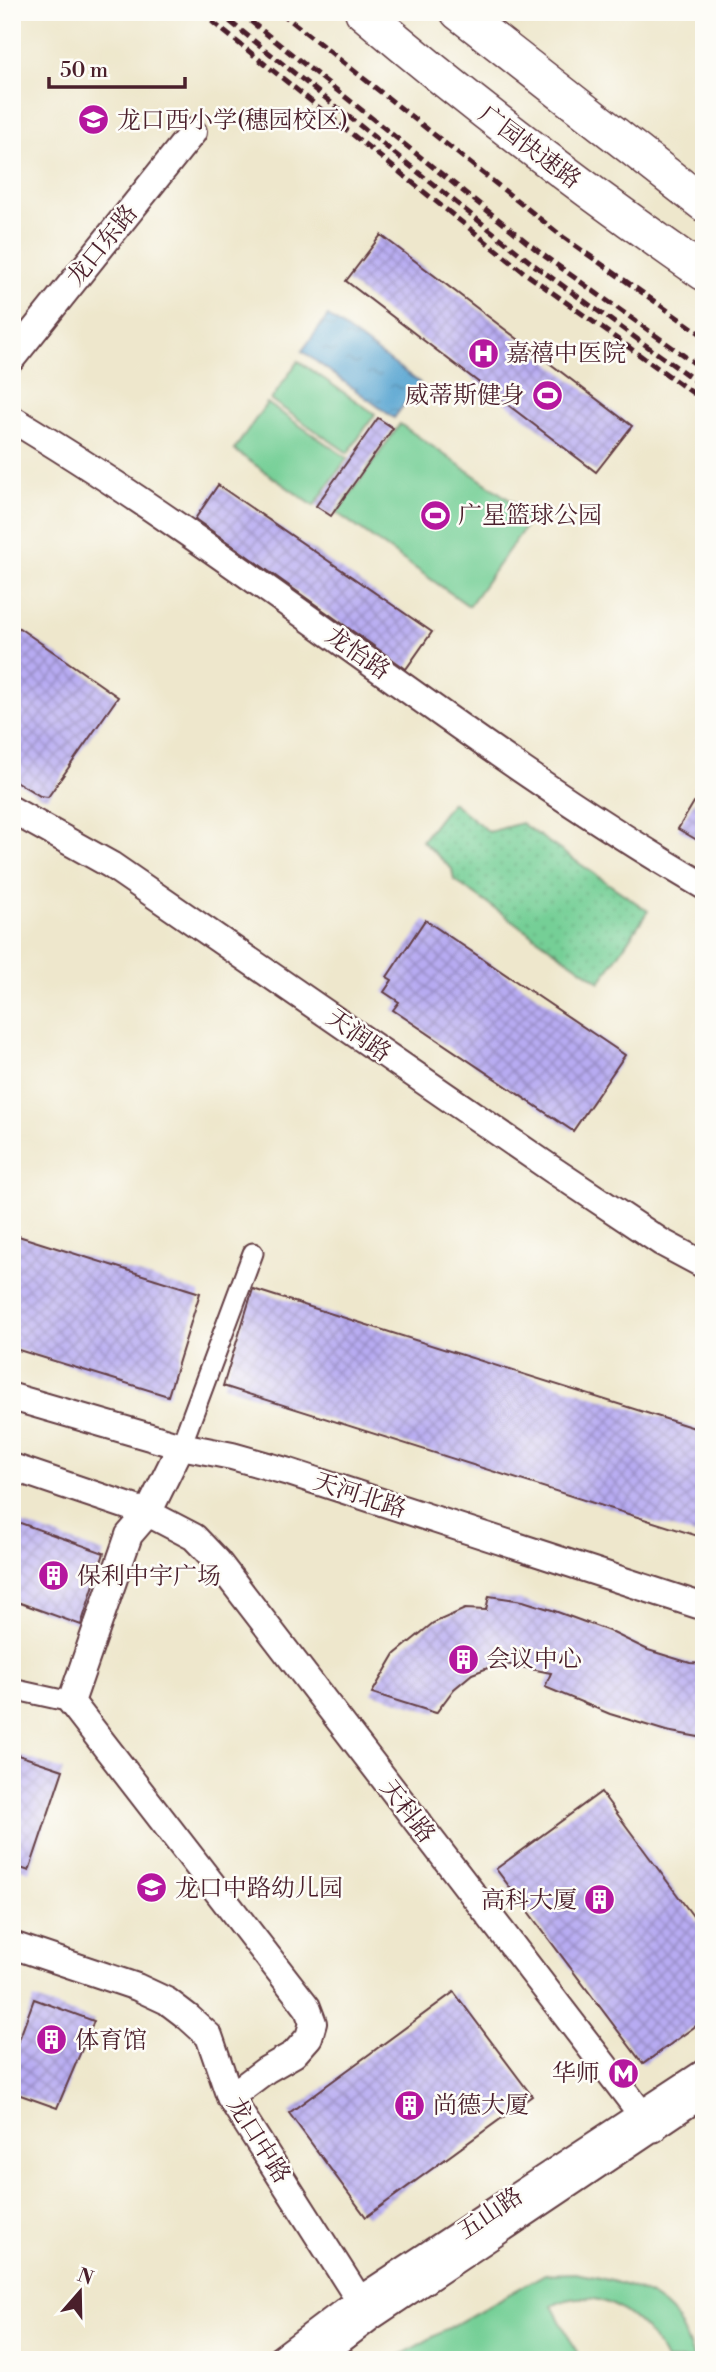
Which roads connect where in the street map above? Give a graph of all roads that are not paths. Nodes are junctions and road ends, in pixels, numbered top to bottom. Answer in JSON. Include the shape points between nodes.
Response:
{"nodes":[{"id":1,"x":363,"y":12,"type":"edge"},
{"id":2,"x":458,"y":12,"type":"edge"},
{"id":3,"x":193,"y":132,"type":"dead end"},
{"id":4,"x":704,"y":204,"type":"edge"},
{"id":5,"x":704,"y":273,"type":"edge"},
{"id":6,"x":12,"y":358,"type":"edge"},
{"id":7,"x":12,"y":419,"type":"edge"},
{"id":8,"x":12,"y":810,"type":"edge"},
{"id":9,"x":704,"y":886,"type":"edge"},
{"id":10,"x":253,"y":1253,"type":"dead end"},
{"id":11,"x":704,"y":1265,"type":"edge"},
{"id":12,"x":12,"y":1397,"type":"edge"},
{"id":13,"x":181,"y":1446,"type":"junction"},
{"id":14,"x":12,"y":1467,"type":"edge"},
{"id":15,"x":148,"y":1513,"type":"junction"},
{"id":16,"x":704,"y":1607,"type":"edge"},
{"id":17,"x":12,"y":1689,"type":"edge"},
{"id":18,"x":71,"y":1702,"type":"junction"},
{"id":19,"x":12,"y":1945,"type":"edge"},
{"id":20,"x":704,"y":2073,"type":"edge"},
{"id":21,"x":704,"y":2093,"type":"edge"},
{"id":22,"x":230,"y":2097,"type":"junction"},
{"id":23,"x":646,"y":2121,"type":"junction"},
{"id":24,"x":365,"y":2308,"type":"junction"},
{"id":25,"x":280,"y":2360,"type":"edge"},
{"id":26,"x":314,"y":2360,"type":"edge"}],
"edges":[{"from":1,"to":5,"type":"highway","name":"广园快速路","via":[[532,150]]},
{"from":2,"to":4,"type":"highway"},
{"from":3,"to":6,"type":"street","name":"龙口东路"},
{"from":7,"to":9,"type":"street","name":"龙怡路","via":[[131,494],[487,744]]},
{"from":8,"to":11,"type":"street","name":"天润路","via":[[111,865],[553,1170]]},
{"from":10,"to":13,"type":"street"},
{"from":12,"to":13,"type":"street","name":"天河北路"},
{"from":13,"to":15,"type":"street"},
{"from":13,"to":16,"type":"street","name":"天河北路","via":[[289,1472]]},
{"from":14,"to":15,"type":"street"},
{"from":15,"to":18,"type":"street","via":[[129,1535]]},
{"from":15,"to":23,"type":"street","name":"天科路","via":[[194,1537],[217,1561]]},
{"from":17,"to":18,"type":"street"},
{"from":18,"to":22,"type":"street","via":[[307,2007],[313,2023],[309,2037],[294,2054]]},
{"from":19,"to":22,"type":"street","name":"龙口中路","via":[[167,2001],[209,2036]]},
{"from":20,"to":23,"type":"street","name":"五山路"},
{"from":21,"to":23,"type":"street","name":"五山路"},
{"from":22,"to":24,"type":"street","name":"龙口中路"},
{"from":23,"to":24,"type":"street","name":"五山路"},
{"from":24,"to":25,"type":"street","name":"五山路"},
{"from":24,"to":26,"type":"street","name":"五山路"}]}
